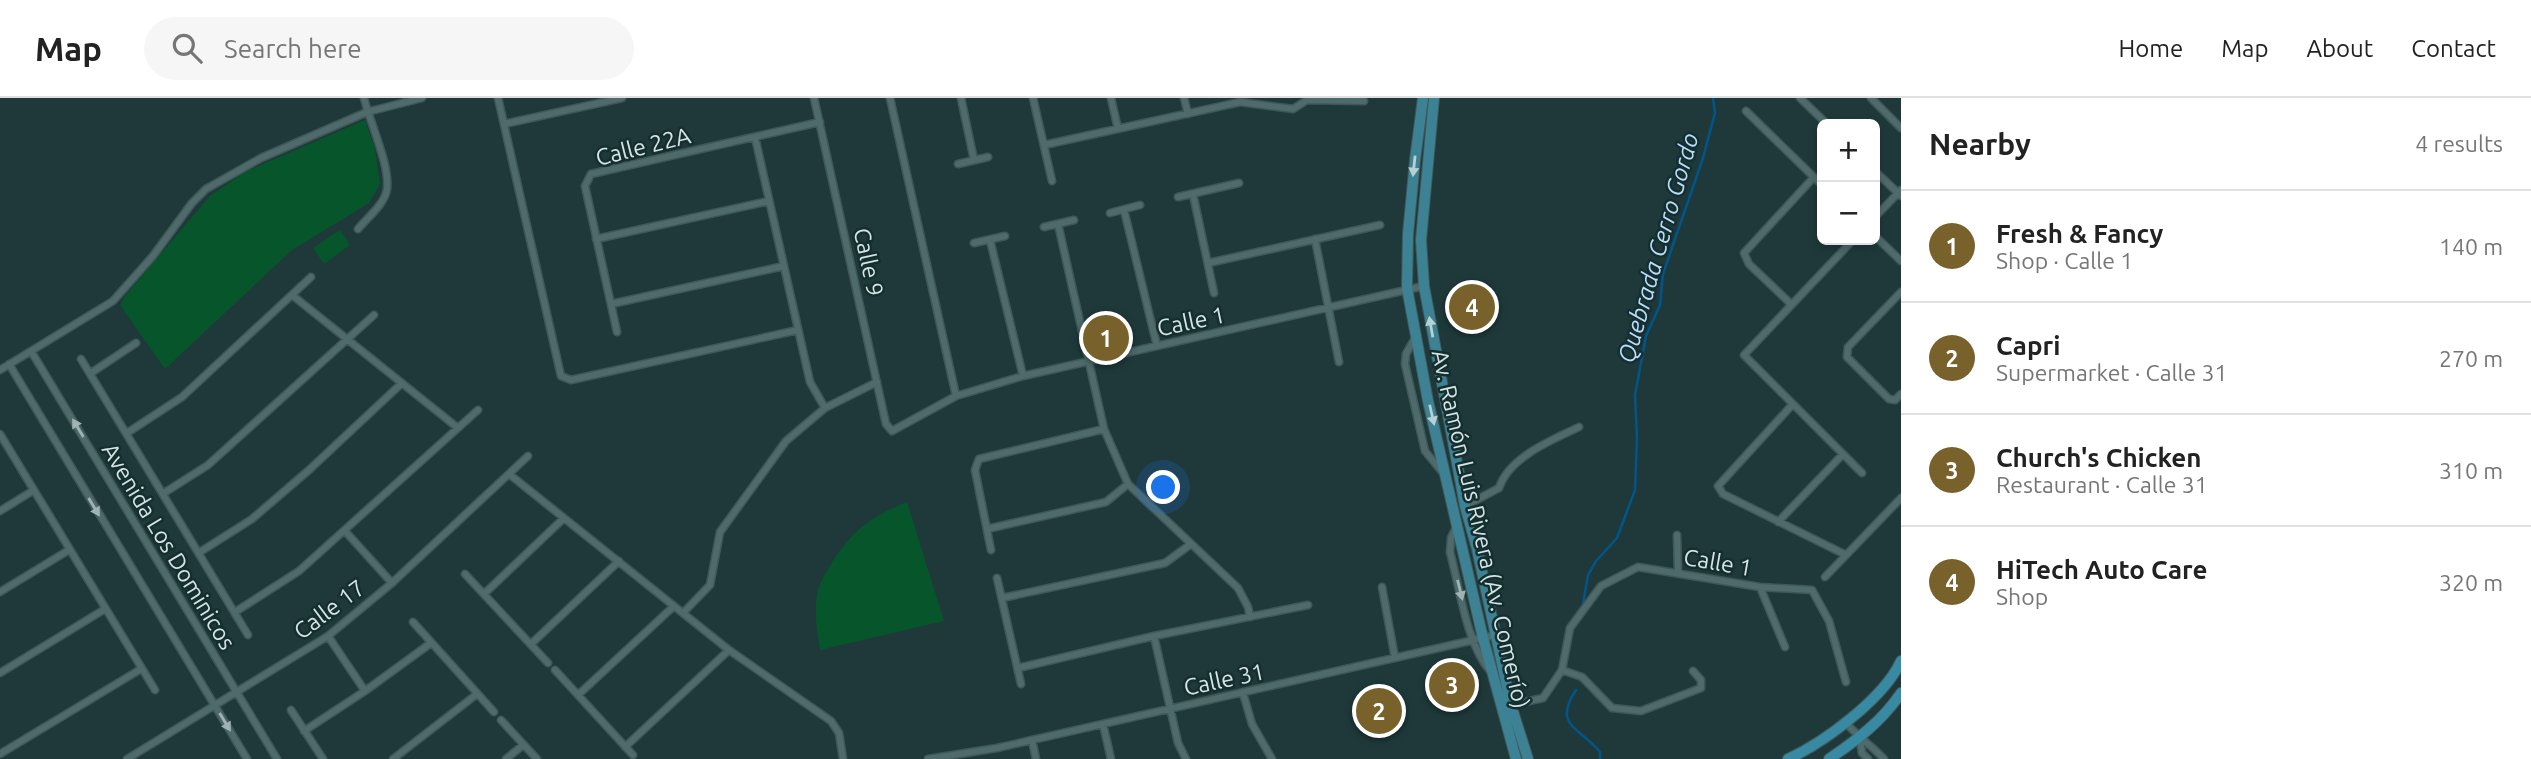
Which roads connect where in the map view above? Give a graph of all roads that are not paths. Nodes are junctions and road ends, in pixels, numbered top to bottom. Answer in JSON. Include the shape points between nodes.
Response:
{"nodes":[{"id":1,"x":364,"y":98,"type":"edge"},
{"id":2,"x":422,"y":98,"type":"edge"},
{"id":3,"x":498,"y":98,"type":"edge"},
{"id":4,"x":622,"y":98,"type":"edge"},
{"id":5,"x":814,"y":98,"type":"edge"},
{"id":6,"x":890,"y":98,"type":"edge"},
{"id":7,"x":961,"y":98,"type":"edge"},
{"id":8,"x":1033,"y":98,"type":"edge"},
{"id":9,"x":1111,"y":98,"type":"edge"},
{"id":10,"x":1184,"y":98,"type":"edge"},
{"id":11,"x":1423,"y":98,"type":"edge"},
{"id":12,"x":1434,"y":98,"type":"edge"},
{"id":13,"x":1800,"y":98,"type":"edge"},
{"id":14,"x":1871,"y":98,"type":"edge"},
{"id":15,"x":1364,"y":101,"type":"dead end"},
{"id":16,"x":1746,"y":111,"type":"dead end"},
{"id":17,"x":368,"y":112,"type":"junction"},
{"id":18,"x":1188,"y":114,"type":"junction"},
{"id":19,"x":1822,"y":119,"type":"edge"},
{"id":20,"x":820,"y":122,"type":"junction"},
{"id":21,"x":504,"y":124,"type":"junction"},
{"id":22,"x":1901,"y":128,"type":"edge"},
{"id":23,"x":1118,"y":129,"type":"junction"},
{"id":24,"x":755,"y":137,"type":"junction"},
{"id":25,"x":1044,"y":145,"type":"junction"},
{"id":26,"x":988,"y":157,"type":"dead end"},
{"id":27,"x":974,"y":160,"type":"junction"},
{"id":28,"x":958,"y":164,"type":"dead end"},
{"id":29,"x":1880,"y":175,"type":"edge"},
{"id":30,"x":1814,"y":177,"type":"junction"},
{"id":31,"x":1052,"y":181,"type":"dead end"},
{"id":32,"x":1819,"y":182,"type":"edge"},
{"id":33,"x":1239,"y":183,"type":"dead end"},
{"id":34,"x":1900,"y":193,"type":"edge"},
{"id":35,"x":1193,"y":194,"type":"junction"},
{"id":36,"x":1178,"y":197,"type":"dead end"},
{"id":37,"x":769,"y":201,"type":"junction"},
{"id":38,"x":1140,"y":205,"type":"dead end"},
{"id":39,"x":1124,"y":210,"type":"junction"},
{"id":40,"x":1880,"y":212,"type":"edge"},
{"id":41,"x":1110,"y":213,"type":"dead end"},
{"id":42,"x":1074,"y":220,"type":"dead end"},
{"id":43,"x":1058,"y":224,"type":"junction"},
{"id":44,"x":1380,"y":225,"type":"dead end"},
{"id":45,"x":1044,"y":227,"type":"dead end"},
{"id":46,"x":358,"y":229,"type":"dead end"},
{"id":47,"x":1005,"y":236,"type":"dead end"},
{"id":48,"x":596,"y":239,"type":"junction"},
{"id":49,"x":1315,"y":239,"type":"junction"},
{"id":50,"x":990,"y":240,"type":"junction"},
{"id":51,"x":1880,"y":241,"type":"edge"},
{"id":52,"x":974,"y":243,"type":"dead end"},
{"id":53,"x":1848,"y":245,"type":"edge"},
{"id":54,"x":1901,"y":261,"type":"edge"},
{"id":55,"x":1208,"y":263,"type":"junction"},
{"id":56,"x":784,"y":266,"type":"junction"},
{"id":57,"x":311,"y":277,"type":"dead end"},
{"id":58,"x":1424,"y":286,"type":"junction"},
{"id":59,"x":1407,"y":288,"type":"junction"},
{"id":60,"x":1214,"y":292,"type":"dead end"},
{"id":61,"x":1901,"y":292,"type":"edge"},
{"id":62,"x":292,"y":295,"type":"junction"},
{"id":63,"x":611,"y":304,"type":"junction"},
{"id":64,"x":1791,"y":304,"type":"junction"},
{"id":65,"x":1329,"y":308,"type":"junction"},
{"id":66,"x":374,"y":315,"type":"dead end"},
{"id":67,"x":798,"y":330,"type":"junction"},
{"id":68,"x":617,"y":332,"type":"dead end"},
{"id":69,"x":1416,"y":336,"type":"junction"},
{"id":70,"x":348,"y":340,"type":"junction"},
{"id":71,"x":136,"y":343,"type":"dead end"},
{"id":72,"x":1157,"y":346,"type":"junction"},
{"id":73,"x":31,"y":351,"type":"junction"},
{"id":74,"x":81,"y":359,"type":"dead end"},
{"id":75,"x":1090,"y":361,"type":"junction"},
{"id":76,"x":1339,"y":362,"type":"dead end"},
{"id":77,"x":9,"y":365,"type":"junction"},
{"id":78,"x":0,"y":370,"type":"edge"},
{"id":79,"x":91,"y":373,"type":"junction"},
{"id":80,"x":1023,"y":376,"type":"junction"},
{"id":81,"x":877,"y":382,"type":"junction"},
{"id":82,"x":402,"y":383,"type":"junction"},
{"id":83,"x":1901,"y":394,"type":"edge"},
{"id":84,"x":956,"y":396,"type":"junction"},
{"id":85,"x":1792,"y":405,"type":"junction"},
{"id":86,"x":825,"y":408,"type":"junction"},
{"id":87,"x":478,"y":410,"type":"dead end"},
{"id":88,"x":1579,"y":427,"type":"dead end"},
{"id":89,"x":458,"y":428,"type":"junction"},
{"id":90,"x":1104,"y":429,"type":"junction"},
{"id":91,"x":892,"y":431,"type":"joint"},
{"id":92,"x":128,"y":433,"type":"junction"},
{"id":93,"x":0,"y":434,"type":"edge"},
{"id":94,"x":1843,"y":454,"type":"junction"},
{"id":95,"x":528,"y":456,"type":"dead end"},
{"id":96,"x":1862,"y":473,"type":"dead end"},
{"id":97,"x":509,"y":474,"type":"junction"},
{"id":98,"x":1446,"y":477,"type":"junction"},
{"id":99,"x":1128,"y":484,"type":"junction"},
{"id":100,"x":34,"y":490,"type":"junction"},
{"id":101,"x":164,"y":493,"type":"junction"},
{"id":102,"x":1901,"y":498,"type":"edge"},
{"id":103,"x":1465,"y":506,"type":"junction"},
{"id":104,"x":0,"y":511,"type":"edge"},
{"id":105,"x":564,"y":518,"type":"junction"},
{"id":106,"x":1779,"y":522,"type":"junction"},
{"id":107,"x":987,"y":529,"type":"junction"},
{"id":108,"x":345,"y":531,"type":"junction"},
{"id":109,"x":1677,"y":535,"type":"dead end"},
{"id":110,"x":1191,"y":544,"type":"junction"},
{"id":111,"x":69,"y":550,"type":"junction"},
{"id":112,"x":991,"y":550,"type":"dead end"},
{"id":113,"x":200,"y":552,"type":"junction"},
{"id":114,"x":1846,"y":555,"type":"junction"},
{"id":115,"x":619,"y":561,"type":"junction"},
{"id":116,"x":1678,"y":572,"type":"junction"},
{"id":117,"x":465,"y":574,"type":"dead end"},
{"id":118,"x":1825,"y":576,"type":"dead end"},
{"id":119,"x":997,"y":578,"type":"dead end"},
{"id":120,"x":393,"y":583,"type":"junction"},
{"id":121,"x":1382,"y":587,"type":"dead end"},
{"id":122,"x":1760,"y":587,"type":"junction"},
{"id":123,"x":0,"y":592,"type":"edge"},
{"id":124,"x":484,"y":594,"type":"junction"},
{"id":125,"x":1002,"y":598,"type":"junction"},
{"id":126,"x":1308,"y":605,"type":"dead end"},
{"id":127,"x":674,"y":606,"type":"junction"},
{"id":128,"x":105,"y":609,"type":"junction"},
{"id":129,"x":235,"y":612,"type":"junction"},
{"id":130,"x":683,"y":613,"type":"junction"},
{"id":131,"x":1250,"y":617,"type":"junction"},
{"id":132,"x":413,"y":622,"type":"dead end"},
{"id":133,"x":248,"y":635,"type":"dead end"},
{"id":134,"x":1496,"y":635,"type":"junction"},
{"id":135,"x":328,"y":636,"type":"junction"},
{"id":136,"x":1154,"y":636,"type":"junction"},
{"id":137,"x":1478,"y":639,"type":"junction"},
{"id":138,"x":431,"y":643,"type":"junction"},
{"id":139,"x":531,"y":644,"type":"junction"},
{"id":140,"x":1785,"y":647,"type":"dead end"},
{"id":141,"x":729,"y":650,"type":"junction"},
{"id":142,"x":1395,"y":658,"type":"junction"},
{"id":143,"x":1901,"y":661,"type":"edge"},
{"id":144,"x":548,"y":663,"type":"dead end"},
{"id":145,"x":1018,"y":668,"type":"junction"},
{"id":146,"x":141,"y":669,"type":"junction"},
{"id":147,"x":555,"y":670,"type":"dead end"},
{"id":148,"x":1562,"y":670,"type":"junction"},
{"id":149,"x":1693,"y":671,"type":"dead end"},
{"id":150,"x":0,"y":673,"type":"edge"},
{"id":151,"x":1846,"y":682,"type":"dead end"},
{"id":152,"x":1021,"y":684,"type":"dead end"},
{"id":153,"x":155,"y":690,"type":"dead end"},
{"id":154,"x":237,"y":691,"type":"junction"},
{"id":155,"x":365,"y":691,"type":"junction"},
{"id":156,"x":1243,"y":693,"type":"junction"},
{"id":157,"x":1901,"y":693,"type":"edge"},
{"id":158,"x":477,"y":694,"type":"junction"},
{"id":159,"x":578,"y":695,"type":"junction"},
{"id":160,"x":215,"y":704,"type":"junction"},
{"id":161,"x":1511,"y":705,"type":"junction"},
{"id":162,"x":1170,"y":708,"type":"junction"},
{"id":163,"x":291,"y":710,"type":"dead end"},
{"id":164,"x":495,"y":712,"type":"dead end"},
{"id":165,"x":501,"y":720,"type":"dead end"},
{"id":166,"x":1844,"y":722,"type":"junction"},
{"id":167,"x":1103,"y":724,"type":"junction"},
{"id":168,"x":304,"y":732,"type":"junction"},
{"id":169,"x":1860,"y":739,"type":"junction"},
{"id":170,"x":1032,"y":740,"type":"junction"},
{"id":171,"x":523,"y":745,"type":"junction"},
{"id":172,"x":625,"y":747,"type":"junction"},
{"id":173,"x":0,"y":754,"type":"edge"},
{"id":174,"x":633,"y":755,"type":"dead end"},
{"id":175,"x":960,"y":757,"type":"edge"},
{"id":176,"x":127,"y":759,"type":"edge"},
{"id":177,"x":247,"y":759,"type":"edge"},
{"id":178,"x":278,"y":759,"type":"edge"},
{"id":179,"x":323,"y":759,"type":"edge"},
{"id":180,"x":393,"y":759,"type":"edge"},
{"id":181,"x":506,"y":759,"type":"edge"},
{"id":182,"x":537,"y":759,"type":"edge"},
{"id":183,"x":843,"y":759,"type":"edge"},
{"id":184,"x":928,"y":759,"type":"edge"},
{"id":185,"x":1036,"y":759,"type":"edge"},
{"id":186,"x":1111,"y":759,"type":"edge"},
{"id":187,"x":1186,"y":759,"type":"edge"},
{"id":188,"x":1272,"y":759,"type":"edge"},
{"id":189,"x":1516,"y":759,"type":"edge"},
{"id":190,"x":1528,"y":759,"type":"edge"},
{"id":191,"x":1790,"y":759,"type":"edge"},
{"id":192,"x":1829,"y":759,"type":"edge"},
{"id":193,"x":1868,"y":759,"type":"edge"},
{"id":194,"x":1884,"y":759,"type":"edge"}],
"edges":[{"from":1,"to":17,"type":"street"},
{"from":2,"to":17,"type":"street"},
{"from":3,"to":21,"type":"street"},
{"from":4,"to":21,"type":"street"},
{"from":5,"to":20,"type":"street","name":"Calle 9"},
{"from":6,"to":84,"type":"street"},
{"from":7,"to":27,"type":"street"},
{"from":8,"to":25,"type":"street"},
{"from":9,"to":23,"type":"street"},
{"from":10,"to":18,"type":"street"},
{"from":11,"to":59,"type":"main road","name":"Av. Ramón Luis Rivera (Av. Comerío)","one_way":true,"via":[[1408,234]]},
{"from":12,"to":58,"type":"main road","name":"Av. Ramón Luis Rivera (Av. Comerío)","via":[[1421,240]]},
{"from":13,"to":19,"type":"street"},
{"from":14,"to":22,"type":"street"},
{"from":15,"to":18,"type":"street","via":[[1307,100],[1293,109],[1240,102]]},
{"from":16,"to":30,"type":"street"},
{"from":17,"to":46,"type":"street","via":[[382,152],[387,190]]},
{"from":17,"to":73,"type":"street","via":[[261,158],[206,189],[113,301]]},
{"from":18,"to":23,"type":"street"},
{"from":20,"to":24,"type":"street","name":"Calle 22A"},
{"from":20,"to":81,"type":"street","name":"Calle 9"},
{"from":21,"to":67,"type":"street","via":[[561,376],[571,380]]},
{"from":23,"to":25,"type":"street"},
{"from":24,"to":37,"type":"street"},
{"from":24,"to":48,"type":"street","name":"Calle 22A","via":[[591,174],[585,186]]},
{"from":25,"to":31,"type":"street"},
{"from":26,"to":27,"type":"street"},
{"from":27,"to":28,"type":"street"},
{"from":29,"to":34,"type":"street"},
{"from":30,"to":32,"type":"street"},
{"from":30,"to":64,"type":"street","via":[[1744,253],[1749,264]]},
{"from":33,"to":35,"type":"street"},
{"from":34,"to":40,"type":"street"},
{"from":35,"to":36,"type":"street"},
{"from":35,"to":55,"type":"street"},
{"from":37,"to":48,"type":"street"},
{"from":37,"to":56,"type":"street"},
{"from":38,"to":39,"type":"street"},
{"from":39,"to":41,"type":"street"},
{"from":39,"to":72,"type":"street"},
{"from":42,"to":43,"type":"street"},
{"from":43,"to":45,"type":"street"},
{"from":43,"to":75,"type":"street"},
{"from":44,"to":49,"type":"street"},
{"from":47,"to":50,"type":"street"},
{"from":48,"to":63,"type":"street","name":"Calle 22A"},
{"from":49,"to":55,"type":"street"},
{"from":49,"to":65,"type":"street"},
{"from":50,"to":52,"type":"street"},
{"from":50,"to":80,"type":"street"},
{"from":51,"to":54,"type":"street"},
{"from":53,"to":64,"type":"street"},
{"from":55,"to":60,"type":"street"},
{"from":56,"to":63,"type":"street"},
{"from":56,"to":67,"type":"street"},
{"from":57,"to":62,"type":"street"},
{"from":58,"to":59,"type":"street","name":"Calle 1"},
{"from":103,"to":58,"type":"main road","name":"Av. Ramón Luis Rivera (Av. Comerío)","one_way":true},
{"from":59,"to":65,"type":"street","name":"Calle 1"},
{"from":59,"to":69,"type":"main road","name":"Av. Ramón Luis Rivera (Av. Comerío)"},
{"from":61,"to":83,"type":"street","via":[[1849,347],[1847,357],[1889,399]]},
{"from":62,"to":70,"type":"street"},
{"from":62,"to":92,"type":"street","via":[[182,397]]},
{"from":63,"to":68,"type":"street","name":"Calle 22A"},
{"from":64,"to":85,"type":"street","via":[[1744,355]]},
{"from":65,"to":72,"type":"street","name":"Calle 1"},
{"from":65,"to":76,"type":"street"},
{"from":66,"to":70,"type":"street"},
{"from":67,"to":86,"type":"street","via":[[810,382]]},
{"from":69,"to":98,"type":"main road","name":"Av. Ramón Luis Rivera (Av. Comerío)","one_way":true},
{"from":69,"to":98,"type":"street","via":[[1405,364],[1425,452]]},
{"from":70,"to":82,"type":"street"},
{"from":70,"to":101,"type":"street","via":[[208,465]]},
{"from":71,"to":79,"type":"street"},
{"from":72,"to":75,"type":"street","name":"Calle 1"},
{"from":73,"to":77,"type":"street"},
{"from":154,"to":73,"type":"street","name":"Avenida Los Dominicos","one_way":true},
{"from":74,"to":79,"type":"street"},
{"from":75,"to":80,"type":"street","name":"Calle 1"},
{"from":75,"to":90,"type":"street"},
{"from":77,"to":78,"type":"street"},
{"from":77,"to":160,"type":"street","name":"Avenida Los Dominicos","one_way":true},
{"from":79,"to":92,"type":"street"},
{"from":80,"to":84,"type":"street","name":"Calle 1"},
{"from":81,"to":86,"type":"street"},
{"from":81,"to":91,"type":"street","name":"Calle 9","via":[[886,424]]},
{"from":82,"to":89,"type":"street"},
{"from":82,"to":113,"type":"street","via":[[297,481]]},
{"from":84,"to":91,"type":"street","name":"Calle 1"},
{"from":85,"to":94,"type":"street"},
{"from":85,"to":106,"type":"street","via":[[1718,486],[1723,494]]},
{"from":86,"to":130,"type":"street","via":[[786,441],[720,532],[710,585]]},
{"from":87,"to":89,"type":"street"},
{"from":88,"to":103,"type":"street","via":[[1541,445],[1503,476],[1499,488]]},
{"from":89,"to":108,"type":"street"},
{"from":90,"to":99,"type":"street"},
{"from":90,"to":107,"type":"street","via":[[979,459],[975,470]]},
{"from":92,"to":101,"type":"street"},
{"from":93,"to":100,"type":"street"},
{"from":94,"to":96,"type":"street"},
{"from":94,"to":106,"type":"street"},
{"from":95,"to":97,"type":"street","name":"Calle 17"},
{"from":97,"to":105,"type":"street"},
{"from":97,"to":120,"type":"street","name":"Calle 17"},
{"from":98,"to":137,"type":"main road","name":"Av. Ramón Luis Rivera (Av. Comerío)","one_way":true},
{"from":99,"to":107,"type":"street","via":[[1106,502]]},
{"from":99,"to":110,"type":"street"},
{"from":100,"to":104,"type":"street"},
{"from":100,"to":111,"type":"street"},
{"from":101,"to":113,"type":"street"},
{"from":102,"to":114,"type":"street"},
{"from":103,"to":134,"type":"main road","name":"Av. Ramón Luis Rivera (Av. Comerío)"},
{"from":105,"to":115,"type":"street"},
{"from":105,"to":124,"type":"street"},
{"from":106,"to":114,"type":"street"},
{"from":107,"to":112,"type":"street"},
{"from":108,"to":120,"type":"street"},
{"from":108,"to":129,"type":"street","via":[[299,571]]},
{"from":109,"to":116,"type":"street"},
{"from":110,"to":125,"type":"street","via":[[1165,563]]},
{"from":110,"to":131,"type":"street","via":[[1238,588]]},
{"from":111,"to":123,"type":"street"},
{"from":111,"to":128,"type":"street"},
{"from":113,"to":129,"type":"street"},
{"from":114,"to":118,"type":"street"},
{"from":115,"to":127,"type":"street"},
{"from":115,"to":139,"type":"street"},
{"from":116,"to":122,"type":"street","name":"Calle 1"},
{"from":116,"to":148,"type":"street","name":"Calle 1","via":[[1638,567],[1601,586],[1570,628]]},
{"from":117,"to":124,"type":"street"},
{"from":119,"to":125,"type":"street"},
{"from":120,"to":135,"type":"street","name":"Calle 17"},
{"from":121,"to":142,"type":"street"},
{"from":122,"to":140,"type":"street"},
{"from":122,"to":151,"type":"street","name":"Calle 1","via":[[1812,590],[1829,621]]},
{"from":124,"to":139,"type":"street"},
{"from":125,"to":145,"type":"street"},
{"from":126,"to":131,"type":"street"},
{"from":127,"to":130,"type":"street"},
{"from":127,"to":159,"type":"street"},
{"from":128,"to":146,"type":"street"},
{"from":128,"to":150,"type":"street"},
{"from":129,"to":133,"type":"street"},
{"from":130,"to":141,"type":"street"},
{"from":131,"to":136,"type":"street"},
{"from":132,"to":138,"type":"street"},
{"from":134,"to":137,"type":"street","name":"Calle 31"},
{"from":134,"to":161,"type":"main road","name":"Av. Ramón Luis Rivera (Av. Comerío)"},
{"from":135,"to":154,"type":"street","name":"Calle 17"},
{"from":135,"to":155,"type":"street"},
{"from":136,"to":145,"type":"street"},
{"from":136,"to":162,"type":"street"},
{"from":137,"to":142,"type":"street","name":"Calle 31"},
{"from":137,"to":189,"type":"main road","name":"Av. Ramón Luis Rivera (Av. Comerío)"},
{"from":138,"to":155,"type":"street"},
{"from":138,"to":158,"type":"street"},
{"from":139,"to":144,"type":"street"},
{"from":141,"to":172,"type":"street"},
{"from":141,"to":183,"type":"street","via":[[831,721],[839,733]]},
{"from":142,"to":156,"type":"street","name":"Calle 31"},
{"from":143,"to":166,"type":"highway","via":[[1877,693]]},
{"from":145,"to":152,"type":"street"},
{"from":146,"to":153,"type":"street"},
{"from":146,"to":173,"type":"street"},
{"from":147,"to":159,"type":"street"},
{"from":148,"to":149,"type":"street","via":[[1583,677],[1612,708],[1641,711],[1701,688]]},
{"from":148,"to":161,"type":"street","name":"Calle 1","via":[[1543,698]]},
{"from":154,"to":160,"type":"street","name":"Calle 17"},
{"from":154,"to":178,"type":"street","name":"Avenida Los Dominicos"},
{"from":155,"to":168,"type":"street"},
{"from":156,"to":162,"type":"street","name":"Calle 31"},
{"from":156,"to":188,"type":"street","via":[[1252,724]]},
{"from":157,"to":169,"type":"highway"},
{"from":158,"to":164,"type":"street"},
{"from":158,"to":180,"type":"street"},
{"from":159,"to":172,"type":"street"},
{"from":160,"to":176,"type":"street","name":"Calle 17"},
{"from":160,"to":177,"type":"street","name":"Avenida Los Dominicos","one_way":true},
{"from":161,"to":190,"type":"main road","name":"Av. Ramón Luis Rivera (Av. Comerío)"},
{"from":162,"to":167,"type":"street","name":"Calle 31"},
{"from":162,"to":187,"type":"street"},
{"from":163,"to":168,"type":"street"},
{"from":165,"to":171,"type":"street"},
{"from":166,"to":169,"type":"street"},
{"from":166,"to":191,"type":"highway"},
{"from":167,"to":170,"type":"street","name":"Calle 31"},
{"from":167,"to":186,"type":"street"},
{"from":168,"to":179,"type":"street"},
{"from":169,"to":192,"type":"highway"},
{"from":169,"to":193,"type":"street"},
{"from":169,"to":194,"type":"street"},
{"from":170,"to":175,"type":"street","name":"Calle 31"},
{"from":170,"to":185,"type":"street"},
{"from":171,"to":181,"type":"street"},
{"from":171,"to":182,"type":"street"},
{"from":172,"to":174,"type":"street"},
{"from":175,"to":184,"type":"street","name":"Calle 31"}]}
